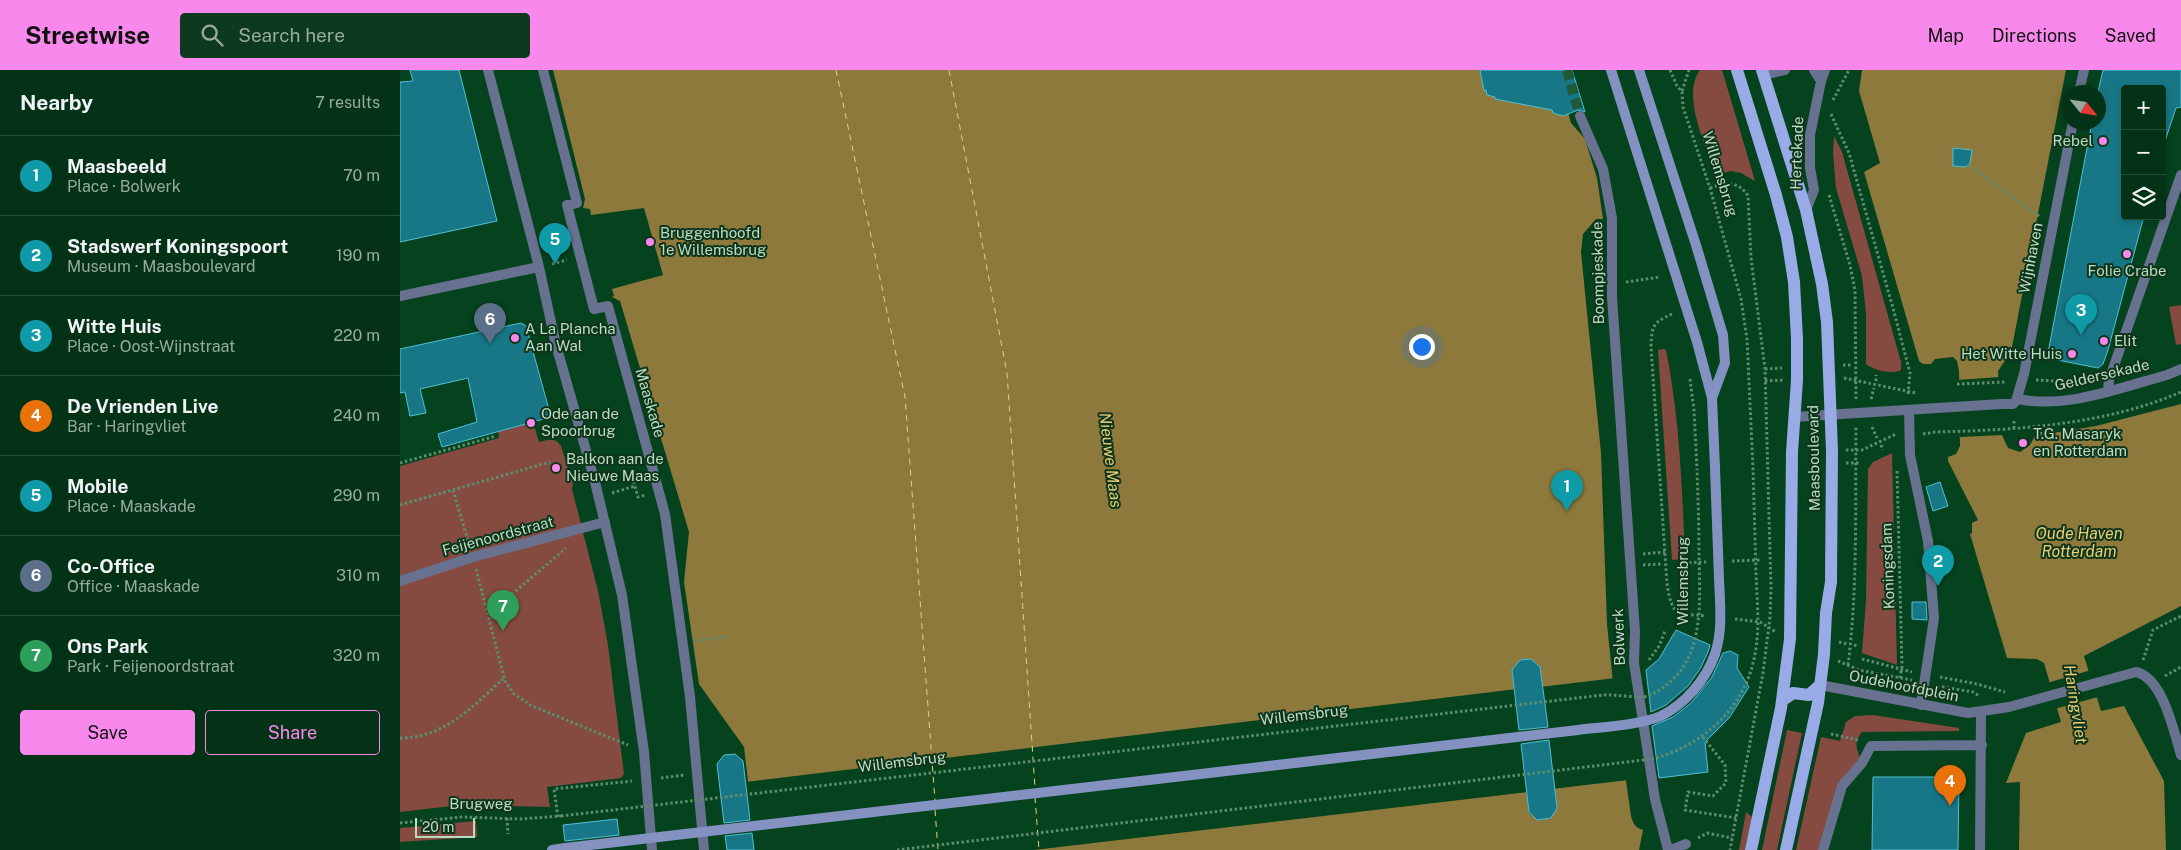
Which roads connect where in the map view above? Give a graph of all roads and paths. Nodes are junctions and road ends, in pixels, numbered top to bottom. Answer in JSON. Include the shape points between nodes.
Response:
{"nodes":[{"id":1,"x":488,"y":70,"type":"edge"},
{"id":2,"x":543,"y":70,"type":"edge"},
{"id":3,"x":1611,"y":70,"type":"edge"},
{"id":4,"x":1639,"y":70,"type":"edge"},
{"id":5,"x":1670,"y":70,"type":"edge"},
{"id":6,"x":1689,"y":70,"type":"edge"},
{"id":7,"x":1737,"y":70,"type":"edge"},
{"id":8,"x":1785,"y":70,"type":"edge"},
{"id":9,"x":1814,"y":70,"type":"edge"},
{"id":10,"x":1825,"y":70,"type":"edge"},
{"id":11,"x":1850,"y":70,"type":"edge"},
{"id":12,"x":2084,"y":70,"type":"edge"},
{"id":13,"x":1763,"y":73,"type":"edge"},
{"id":14,"x":1821,"y":80,"type":"junction"},
{"id":15,"x":2081,"y":85,"type":"edge"},
{"id":16,"x":1682,"y":92,"type":"junction"},
{"id":17,"x":1837,"y":94,"type":"dead end"},
{"id":18,"x":1831,"y":114,"type":"dead end"},
{"id":19,"x":1580,"y":116,"type":"tunnel mouth"},
{"id":20,"x":2071,"y":130,"type":"edge"},
{"id":21,"x":1968,"y":165,"type":"dead end"},
{"id":22,"x":2181,"y":175,"type":"edge"},
{"id":23,"x":1710,"y":188,"type":"junction"},
{"id":24,"x":1806,"y":210,"type":"junction"},
{"id":25,"x":2037,"y":216,"type":"dead end"},
{"id":26,"x":568,"y":260,"type":"dead end"},
{"id":27,"x":557,"y":263,"type":"dead end"},
{"id":28,"x":539,"y":268,"type":"junction"},
{"id":29,"x":1660,"y":277,"type":"dead end"},
{"id":30,"x":1624,"y":282,"type":"dead end"},
{"id":31,"x":400,"y":296,"type":"edge"},
{"id":32,"x":1675,"y":323,"type":"dead end"},
{"id":33,"x":1783,"y":368,"type":"dead end"},
{"id":34,"x":1764,"y":369,"type":"junction"},
{"id":35,"x":2181,"y":369,"type":"edge"},
{"id":36,"x":1689,"y":375,"type":"dead end"},
{"id":37,"x":1876,"y":375,"type":"dead end"},
{"id":38,"x":1839,"y":378,"type":"dead end"},
{"id":39,"x":2029,"y":379,"type":"dead end"},
{"id":40,"x":1783,"y":380,"type":"dead end"},
{"id":41,"x":1765,"y":381,"type":"junction"},
{"id":42,"x":1876,"y":381,"type":"dead end"},
{"id":43,"x":2080,"y":382,"type":"dead end"},
{"id":44,"x":2000,"y":383,"type":"dead end"},
{"id":45,"x":1957,"y":384,"type":"dead end"},
{"id":46,"x":1874,"y":388,"type":"dead end"},
{"id":47,"x":1908,"y":388,"type":"dead end"},
{"id":48,"x":1897,"y":389,"type":"dead end"},
{"id":49,"x":2108,"y":391,"type":"junction"},
{"id":50,"x":2181,"y":392,"type":"edge"},
{"id":51,"x":1712,"y":398,"type":"junction"},
{"id":52,"x":1871,"y":399,"type":"dead end"},
{"id":53,"x":2018,"y":399,"type":"junction"},
{"id":54,"x":1909,"y":411,"type":"junction"},
{"id":55,"x":1830,"y":416,"type":"junction"},
{"id":56,"x":1794,"y":417,"type":"junction"},
{"id":57,"x":2014,"y":422,"type":"dead end"},
{"id":58,"x":1871,"y":426,"type":"dead end"},
{"id":59,"x":2040,"y":427,"type":"junction"},
{"id":60,"x":2014,"y":428,"type":"junction"},
{"id":61,"x":1622,"y":434,"type":"joint"},
{"id":62,"x":1895,"y":434,"type":"dead end"},
{"id":63,"x":2041,"y":435,"type":"dead end"},
{"id":64,"x":496,"y":436,"type":"dead end"},
{"id":65,"x":1910,"y":437,"type":"junction"},
{"id":66,"x":1877,"y":438,"type":"dead end"},
{"id":67,"x":1881,"y":445,"type":"dead end"},
{"id":68,"x":1847,"y":450,"type":"dead end"},
{"id":69,"x":1883,"y":450,"type":"dead end"},
{"id":70,"x":550,"y":462,"type":"dead end"},
{"id":71,"x":400,"y":463,"type":"edge"},
{"id":72,"x":1846,"y":463,"type":"dead end"},
{"id":73,"x":1860,"y":463,"type":"dead end"},
{"id":74,"x":1896,"y":463,"type":"dead end"},
{"id":75,"x":1768,"y":464,"type":"junction"},
{"id":76,"x":1776,"y":464,"type":"dead end"},
{"id":77,"x":1753,"y":468,"type":"dead end"},
{"id":78,"x":633,"y":477,"type":"dead end"},
{"id":79,"x":635,"y":486,"type":"junction"},
{"id":80,"x":453,"y":490,"type":"junction"},
{"id":81,"x":599,"y":496,"type":"junction"},
{"id":82,"x":638,"y":496,"type":"dead end"},
{"id":83,"x":400,"y":505,"type":"edge"},
{"id":84,"x":605,"y":522,"type":"junction"},
{"id":85,"x":583,"y":529,"type":"junction"},
{"id":86,"x":467,"y":537,"type":"dead end"},
{"id":87,"x":1665,"y":552,"type":"junction"},
{"id":88,"x":1649,"y":554,"type":"dead end"},
{"id":89,"x":472,"y":557,"type":"junction"},
{"id":90,"x":1661,"y":564,"type":"dead end"},
{"id":91,"x":1639,"y":566,"type":"dead end"},
{"id":92,"x":400,"y":581,"type":"edge"},
{"id":93,"x":1675,"y":610,"type":"dead end"},
{"id":94,"x":489,"y":615,"type":"junction"},
{"id":95,"x":2181,"y":616,"type":"edge"},
{"id":96,"x":1665,"y":631,"type":"dead end"},
{"id":97,"x":729,"y":636,"type":"dead end"},
{"id":98,"x":692,"y":641,"type":"dead end"},
{"id":99,"x":1651,"y":657,"type":"dead end"},
{"id":100,"x":1848,"y":665,"type":"dead end"},
{"id":101,"x":2140,"y":673,"type":"junction"},
{"id":102,"x":504,"y":678,"type":"junction"},
{"id":103,"x":1900,"y":678,"type":"joint"},
{"id":104,"x":1820,"y":684,"type":"junction"},
{"id":105,"x":1783,"y":700,"type":"junction"},
{"id":106,"x":1921,"y":705,"type":"junction"},
{"id":107,"x":1981,"y":713,"type":"junction"},
{"id":108,"x":1831,"y":734,"type":"dead end"},
{"id":109,"x":1703,"y":737,"type":"dead end"},
{"id":110,"x":400,"y":738,"type":"edge"},
{"id":111,"x":1856,"y":740,"type":"dead end"},
{"id":112,"x":1982,"y":745,"type":"junction"},
{"id":113,"x":644,"y":752,"type":"junction"},
{"id":114,"x":2181,"y":755,"type":"edge"},
{"id":115,"x":698,"y":774,"type":"junction"},
{"id":116,"x":648,"y":779,"type":"junction"},
{"id":117,"x":560,"y":817,"type":"junction"},
{"id":118,"x":507,"y":818,"type":"junction"},
{"id":119,"x":1736,"y":818,"type":"junction"},
{"id":120,"x":400,"y":823,"type":"edge"},
{"id":121,"x":508,"y":834,"type":"dead end"},
{"id":122,"x":1703,"y":835,"type":"dead end"},
{"id":123,"x":1732,"y":838,"type":"junction"},
{"id":124,"x":1686,"y":844,"type":"dead end"},
{"id":125,"x":552,"y":850,"type":"edge"},
{"id":126,"x":652,"y":850,"type":"edge"},
{"id":127,"x":704,"y":850,"type":"edge"},
{"id":128,"x":1670,"y":850,"type":"edge"},
{"id":129,"x":1730,"y":850,"type":"edge"},
{"id":130,"x":1752,"y":850,"type":"edge"},
{"id":131,"x":1786,"y":850,"type":"edge"},
{"id":132,"x":1823,"y":850,"type":"edge"},
{"id":133,"x":1980,"y":850,"type":"edge"}],
"edges":[{"from":1,"to":28,"type":"street"},
{"from":2,"to":115,"type":"street","name":"Maaskade","via":[[577,202],[567,205],[594,309],[608,306],[665,514]]},
{"from":3,"to":51,"type":"main road"},
{"from":4,"to":51,"type":"main road","via":[[1723,335],[1725,362]]},
{"from":5,"to":16,"type":"path","name":"Willemsbrug"},
{"from":6,"to":16,"type":"path"},
{"from":7,"to":56,"type":"main road","name":"Maasboulevard","via":[[1789,248],[1797,339]]},
{"from":8,"to":13,"type":"street"},
{"from":9,"to":14,"type":"street"},
{"from":10,"to":14,"type":"street","name":"Hertekade"},
{"from":11,"to":17,"type":"path"},
{"from":12,"to":15,"type":"street"},
{"from":13,"to":24,"type":"main road","name":"Maasboulevard"},
{"from":14,"to":24,"type":"street","name":"Hertekade","via":[[1810,135],[1814,190]]},
{"from":16,"to":23,"type":"path","name":"Willemsbrug","via":[[1683,107]]},
{"from":18,"to":47,"type":"path","via":[[1849,153],[1893,308],[1910,373]]},
{"from":19,"to":61,"type":"street","name":"Boompjeskade","via":[[1603,169],[1612,218],[1612,297]]},
{"from":20,"to":53,"type":"street","name":"Wijnhaven"},
{"from":21,"to":25,"type":"path"},
{"from":22,"to":49,"type":"street","via":[[2109,380]]},
{"from":23,"to":34,"type":"path","via":[[1735,184],[1748,196],[1751,258]]},
{"from":23,"to":77,"type":"path","name":"Willemsbrug","via":[[1745,318]]},
{"from":24,"to":55,"type":"main road","name":"Maasboulevard","via":[[1826,312]]},
{"from":26,"to":27,"type":"path"},
{"from":28,"to":31,"type":"street"},
{"from":28,"to":81,"type":"street","via":[[556,345]]},
{"from":29,"to":30,"type":"path"},
{"from":32,"to":87,"type":"path","via":[[1672,314],[1658,320],[1652,328],[1651,346]]},
{"from":33,"to":34,"type":"path"},
{"from":34,"to":41,"type":"path"},
{"from":35,"to":49,"type":"street","name":"Geldersekade"},
{"from":36,"to":117,"type":"path","name":"Willemsbrug","bridge":true,"via":[[1697,469],[1698,631],[1692,650],[1679,671],[1665,686],[1647,697],[1603,695]]},
{"from":37,"to":42,"type":"path"},
{"from":38,"to":48,"type":"path"},
{"from":39,"to":43,"type":"path"},
{"from":40,"to":41,"type":"path"},
{"from":41,"to":75,"type":"path"},
{"from":44,"to":45,"type":"path"},
{"from":46,"to":52,"type":"path"},
{"from":49,"to":53,"type":"street","name":"Geldersekade","via":[[2059,402],[2038,403]]},
{"from":50,"to":59,"type":"path","via":[[2143,406]]},
{"from":51,"to":125,"type":"main road","bridge":true,"via":[[1720,604],[1718,642],[1702,679],[1684,700],[1661,716],[1578,730]]},
{"from":53,"to":54,"type":"street","name":"Geldersekade","via":[[2013,404]]},
{"from":54,"to":55,"type":"street"},
{"from":54,"to":65,"type":"street"},
{"from":55,"to":56,"type":"street"},
{"from":55,"to":104,"type":"main road","name":"Maasboulevard","via":[[1831,582]]},
{"from":56,"to":105,"type":"main road","name":"Maasboulevard","via":[[1791,624]]},
{"from":57,"to":60,"type":"path"},
{"from":58,"to":66,"type":"path"},
{"from":59,"to":60,"type":"path"},
{"from":59,"to":63,"type":"path"},
{"from":60,"to":65,"type":"path","via":[[1935,432]]},
{"from":61,"to":128,"type":"street","name":"Bolwerk","via":[[1635,631],[1634,663],[1655,799]]},
{"from":62,"to":68,"type":"path","via":[[1862,450]]},
{"from":64,"to":71,"type":"path"},
{"from":65,"to":106,"type":"street","via":[[1910,454],[1928,541],[1934,618]]},
{"from":67,"to":69,"type":"path"},
{"from":70,"to":80,"type":"path"},
{"from":72,"to":73,"type":"path"},
{"from":74,"to":103,"type":"path","name":"Koningsdam"},
{"from":75,"to":76,"type":"path"},
{"from":75,"to":119,"type":"path","via":[[1770,617]]},
{"from":78,"to":79,"type":"path"},
{"from":79,"to":81,"type":"path"},
{"from":79,"to":82,"type":"path"},
{"from":80,"to":83,"type":"path"},
{"from":80,"to":86,"type":"path"},
{"from":81,"to":84,"type":"street"},
{"from":84,"to":85,"type":"street","name":"Feijenoordstraat"},
{"from":84,"to":113,"type":"street","via":[[622,594]]},
{"from":85,"to":89,"type":"street","name":"Feijenoordstraat"},
{"from":85,"to":94,"type":"path","via":[[560,554]]},
{"from":87,"to":88,"type":"path"},
{"from":87,"to":93,"type":"path","via":[[1670,603]]},
{"from":89,"to":92,"type":"street","name":"Feijenoordstraat"},
{"from":89,"to":94,"type":"path"},
{"from":90,"to":91,"type":"path"},
{"from":94,"to":102,"type":"path"},
{"from":95,"to":101,"type":"path","via":[[2153,630]]},
{"from":96,"to":99,"type":"path"},
{"from":97,"to":98,"type":"path"},
{"from":100,"to":103,"type":"path","name":"Oudehoofdplein"},
{"from":101,"to":107,"type":"street","via":[[2132,672]]},
{"from":101,"to":114,"type":"street","via":[[2151,679],[2158,692]]},
{"from":102,"to":110,"type":"path","via":[[452,723],[420,736]]},
{"from":102,"to":113,"type":"path","via":[[512,692],[527,703]]},
{"from":104,"to":105,"type":"main road","via":[[1809,695],[1794,693]]},
{"from":104,"to":106,"type":"street","name":"Oudehoofdplein"},
{"from":104,"to":131,"type":"main road","name":"Maasboulevard"},
{"from":105,"to":130,"type":"main road","name":"Maasboulevard"},
{"from":106,"to":107,"type":"street","name":"Oudehoofdplein","via":[[1961,713]]},
{"from":107,"to":112,"type":"street"},
{"from":108,"to":111,"type":"path"},
{"from":109,"to":119,"type":"path","via":[[1725,765],[1726,783],[1714,796],[1688,792],[1685,810]]},
{"from":112,"to":132,"type":"street","via":[[1871,746],[1862,763],[1842,786]]},
{"from":112,"to":133,"type":"street"},
{"from":113,"to":116,"type":"street"},
{"from":115,"to":116,"type":"path"},
{"from":115,"to":127,"type":"street","name":"Maaskade"},
{"from":116,"to":117,"type":"path","via":[[554,788]]},
{"from":116,"to":126,"type":"street"},
{"from":117,"to":118,"type":"path","name":"Brugweg"},
{"from":118,"to":120,"type":"path","name":"Brugweg","via":[[463,817]]},
{"from":118,"to":121,"type":"path"},
{"from":119,"to":123,"type":"path"},
{"from":122,"to":123,"type":"path"},
{"from":123,"to":129,"type":"path"},
{"from":124,"to":128,"type":"street"}]}
